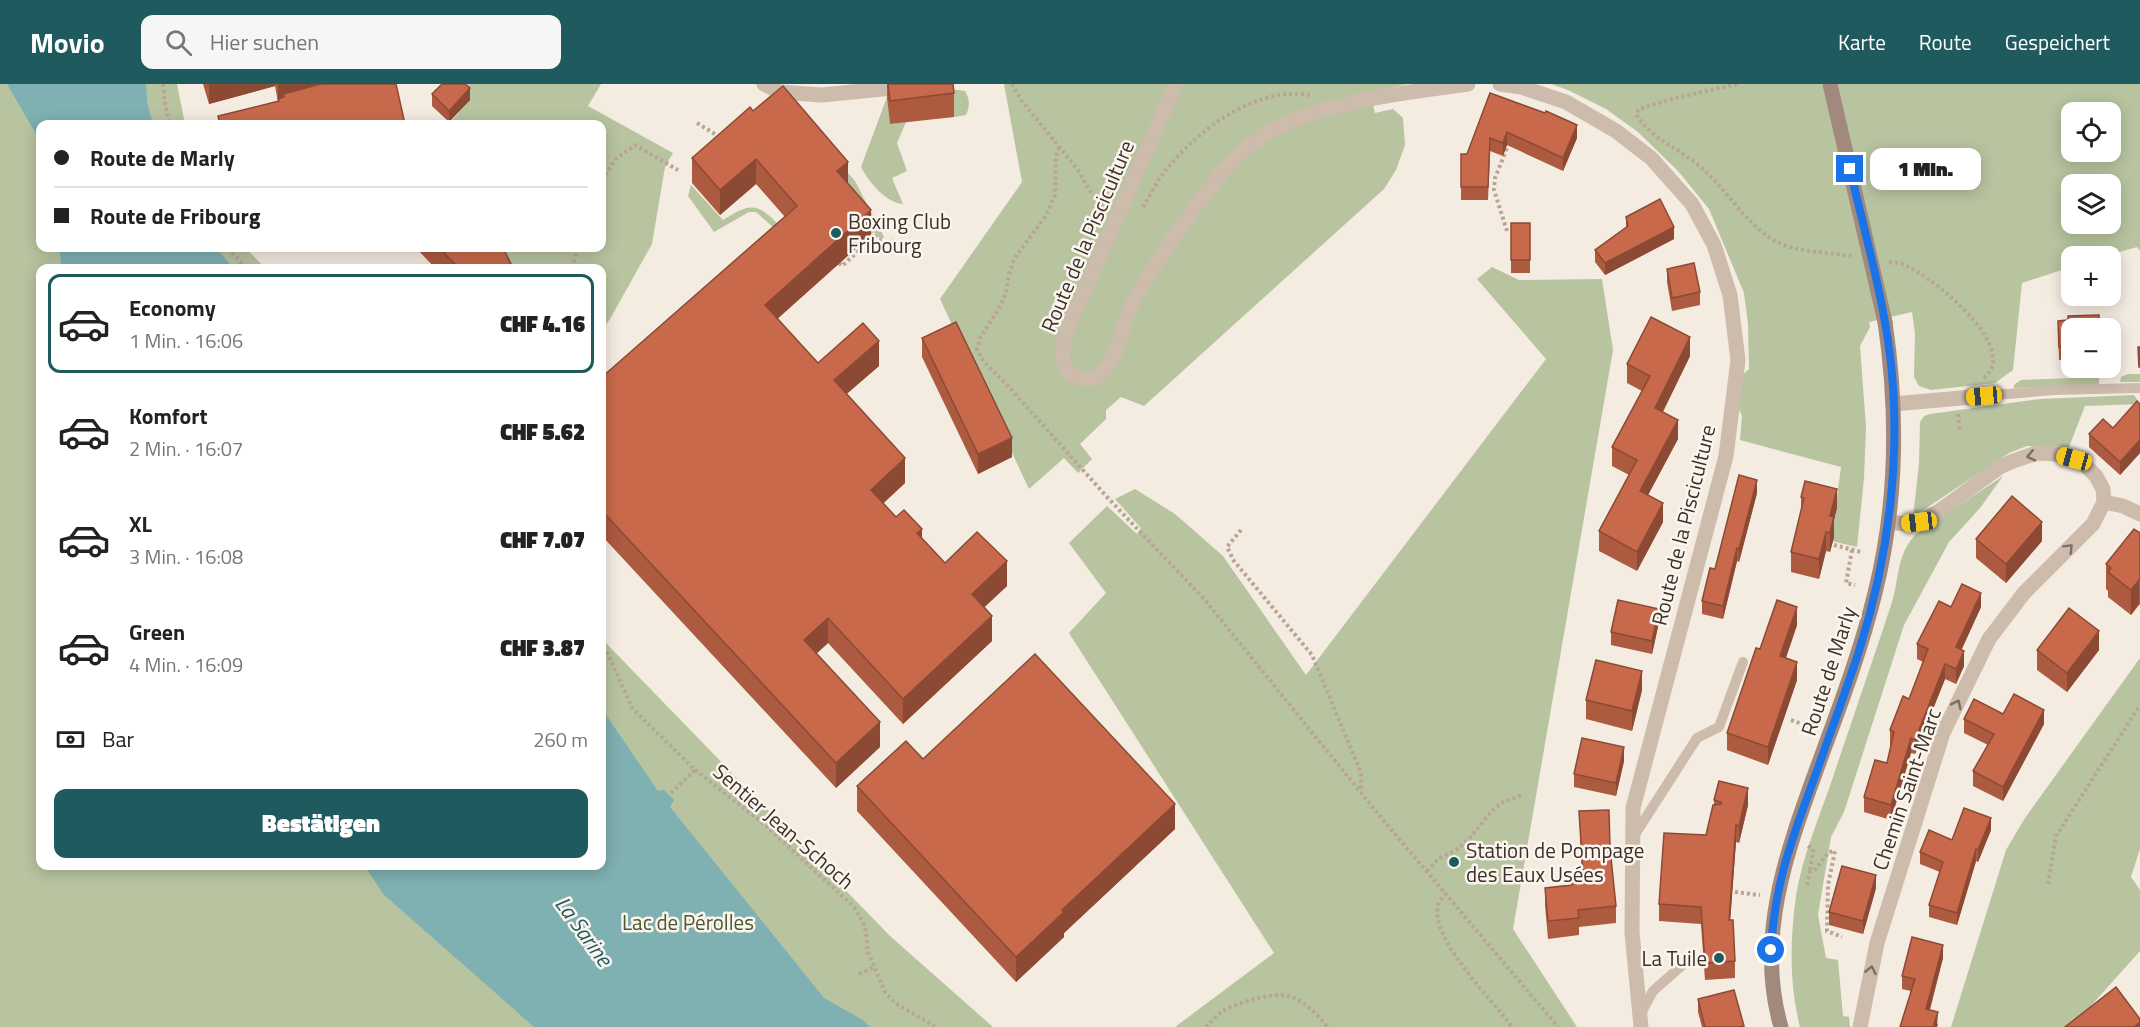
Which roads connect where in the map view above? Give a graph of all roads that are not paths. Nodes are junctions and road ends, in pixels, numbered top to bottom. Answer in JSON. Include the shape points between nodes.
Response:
{"nodes":[{"id":1,"x":764,"y":84,"type":"edge"},
{"id":2,"x":933,"y":84,"type":"edge"},
{"id":3,"x":1176,"y":84,"type":"edge"},
{"id":4,"x":1468,"y":84,"type":"edge"},
{"id":5,"x":1500,"y":84,"type":"edge"},
{"id":6,"x":1830,"y":84,"type":"edge"},
{"id":7,"x":2140,"y":388,"type":"edge"},
{"id":8,"x":1984,"y":396,"type":"joint"},
{"id":9,"x":1893,"y":404,"type":"junction"},
{"id":10,"x":2104,"y":502,"type":"junction"},
{"id":11,"x":2140,"y":514,"type":"edge"},
{"id":12,"x":1889,"y":522,"type":"junction"},
{"id":13,"x":1743,"y":662,"type":"dead end"},
{"id":14,"x":1632,"y":840,"type":"junction"},
{"id":15,"x":1687,"y":961,"type":"dead end"},
{"id":16,"x":1641,"y":1021,"type":"edge"},
{"id":17,"x":1781,"y":1027,"type":"edge"},
{"id":18,"x":1860,"y":1027,"type":"edge"}],
"edges":[{"from":1,"to":2,"type":"street","via":[[779,92],[822,95]]},
{"from":3,"to":4,"type":"street","name":"Route de la Pisciculture","via":[[1068,328],[1062,349],[1064,363],[1078,378],[1100,375],[1108,365],[1130,310],[1160,257],[1212,185],[1265,134],[1341,105]]},
{"from":5,"to":14,"type":"street","name":"Route de la Pisciculture","via":[[1566,102],[1616,131],[1651,158],[1692,204],[1714,245],[1730,295],[1738,360],[1726,456],[1633,808]]},
{"from":6,"to":9,"type":"main road","name":"Route de Marly","bridge":true,"via":[[1885,321]]},
{"from":7,"to":8,"type":"lane"},
{"from":8,"to":9,"type":"street"},
{"from":9,"to":12,"type":"main road","name":"Route de Marly"},
{"from":10,"to":11,"type":"street"},
{"from":10,"to":12,"type":"street","one_way":true,"via":[[2103,489],[2085,465],[2056,454],[2037,453],[2000,467],[1919,522]]},
{"from":18,"to":10,"type":"street","name":"Chemin Saint-Marc","one_way":true,"via":[[1876,943],[1943,733],[1989,639],[2005,615],[2093,524]]},
{"from":12,"to":17,"type":"main road","name":"Route de Marly","via":[[1860,649],[1786,856],[1776,902],[1771,950]]},
{"from":13,"to":14,"type":"lane","via":[[1719,727],[1697,738]]},
{"from":14,"to":16,"type":"street","name":"Route de la Pisciculture","via":[[1632,932]]},
{"from":15,"to":16,"type":"lane","name":"Route de la Pisciculture","via":[[1653,991]]}]}
